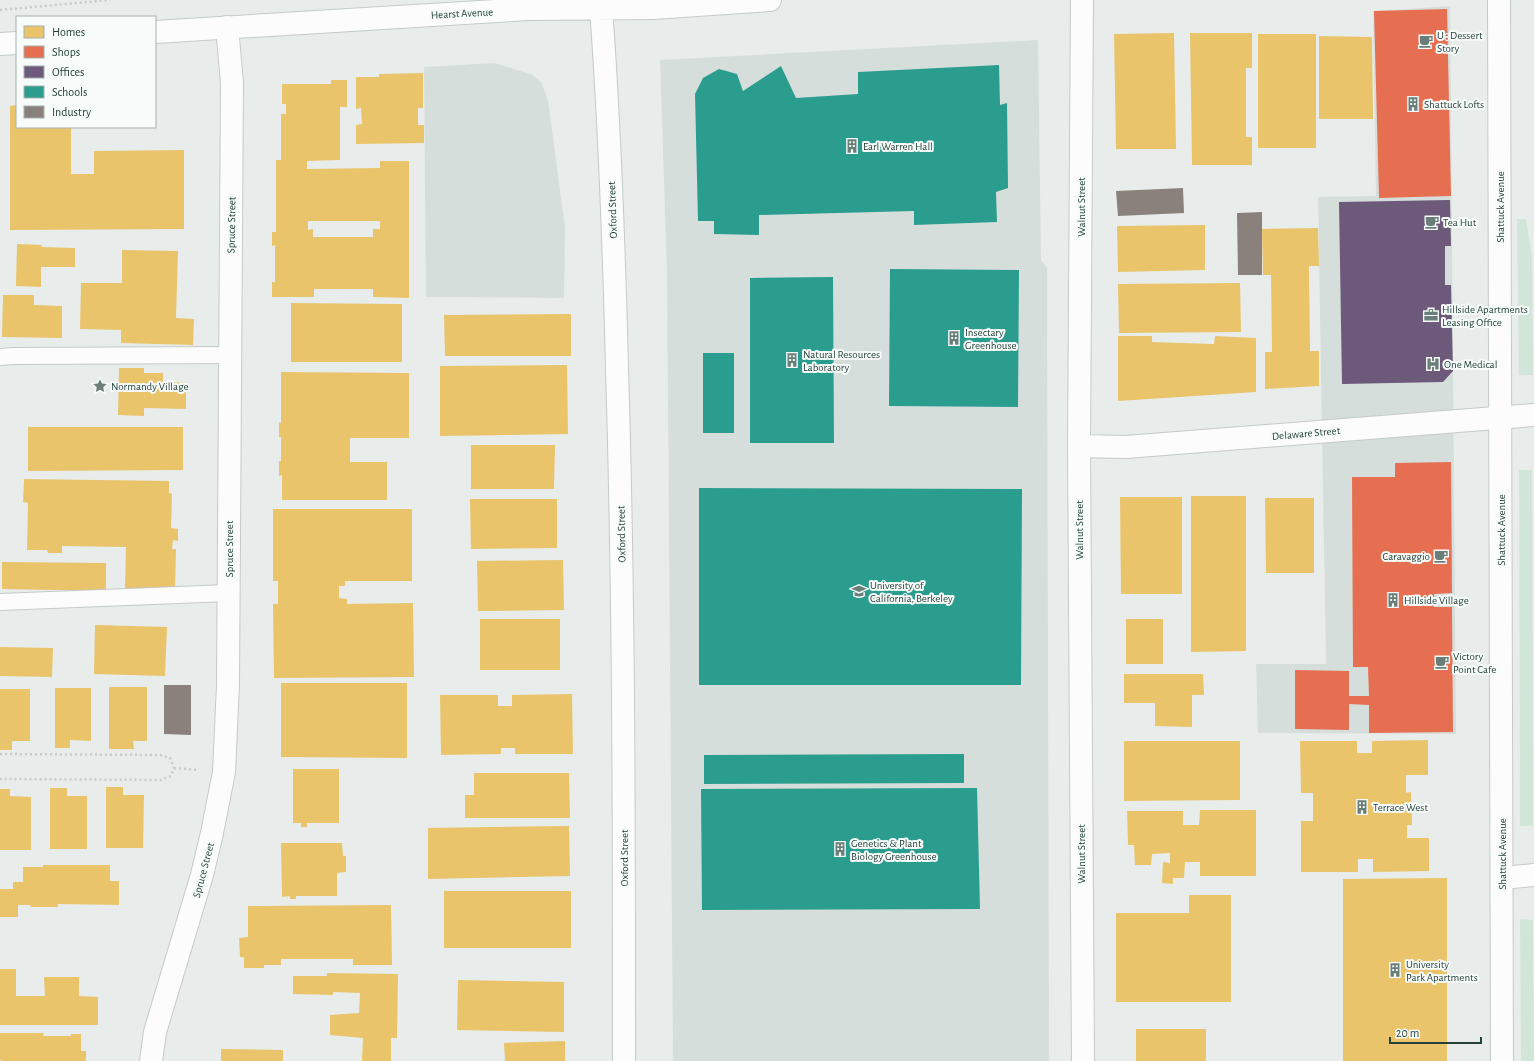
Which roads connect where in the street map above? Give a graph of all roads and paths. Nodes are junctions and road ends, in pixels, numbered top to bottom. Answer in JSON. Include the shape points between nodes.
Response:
{"nodes":[{"id":1,"x":110,"y":0,"type":"edge"},
{"id":2,"x":770,"y":0,"type":"edge"},
{"id":3,"x":1082,"y":0,"type":"edge"},
{"id":4,"x":1499,"y":0,"type":"edge"},
{"id":5,"x":600,"y":3,"type":"edge"},
{"id":6,"x":0,"y":10,"type":"edge"},
{"id":7,"x":227,"y":27,"type":"junction"},
{"id":8,"x":156,"y":32,"type":"edge"},
{"id":9,"x":16,"y":43,"type":"edge"},
{"id":10,"x":0,"y":44,"type":"edge"},
{"id":11,"x":229,"y":355,"type":"junction"},
{"id":12,"x":0,"y":357,"type":"edge"},
{"id":13,"x":1534,"y":415,"type":"edge"},
{"id":14,"x":1501,"y":417,"type":"junction"},
{"id":15,"x":1079,"y":446,"type":"junction"},
{"id":16,"x":229,"y":593,"type":"junction"},
{"id":17,"x":0,"y":602,"type":"edge"},
{"id":18,"x":0,"y":754,"type":"edge"},
{"id":19,"x":174,"y":768,"type":"junction"},
{"id":20,"x":191,"y":770,"type":"dead end"},
{"id":21,"x":0,"y":779,"type":"edge"},
{"id":22,"x":1534,"y":875,"type":"edge"},
{"id":23,"x":1502,"y":878,"type":"junction"},
{"id":24,"x":151,"y":1061,"type":"edge"},
{"id":25,"x":624,"y":1061,"type":"edge"},
{"id":26,"x":1082,"y":1061,"type":"edge"},
{"id":27,"x":1502,"y":1061,"type":"edge"}],
"edges":[{"from":1,"to":6,"type":"path"},
{"from":2,"to":5,"type":"street","name":"Hearst Avenue","via":[[653,8]]},
{"from":3,"to":15,"type":"street","name":"Walnut Street"},
{"from":4,"to":14,"type":"street","name":"Shattuck Avenue"},
{"from":5,"to":7,"type":"street","name":"Hearst Avenue"},
{"from":5,"to":25,"type":"street","name":"Oxford Street","via":[[612,184],[620,475],[624,737]]},
{"from":7,"to":8,"type":"street","name":"Hearst Avenue"},
{"from":7,"to":11,"type":"street","name":"Spruce Street","via":[[232,83]]},
{"from":9,"to":10,"type":"street"},
{"from":11,"to":12,"type":"lane"},
{"from":11,"to":16,"type":"street","name":"Spruce Street"},
{"from":13,"to":14,"type":"street","name":"Delaware Street"},
{"from":14,"to":15,"type":"street","name":"Delaware Street","via":[[1126,447]]},
{"from":14,"to":23,"type":"street","name":"Shattuck Avenue"},
{"from":15,"to":26,"type":"street","name":"Walnut Street"},
{"from":16,"to":17,"type":"lane"},
{"from":16,"to":24,"type":"street","name":"Spruce Street","via":[[224,772],[202,875],[155,1032]]},
{"from":18,"to":19,"type":"path","via":[[160,755],[170,758]]},
{"from":19,"to":20,"type":"path"},
{"from":19,"to":21,"type":"path","via":[[171,776],[161,780]]},
{"from":22,"to":23,"type":"street"},
{"from":23,"to":27,"type":"street","name":"Shattuck Avenue"}]}
